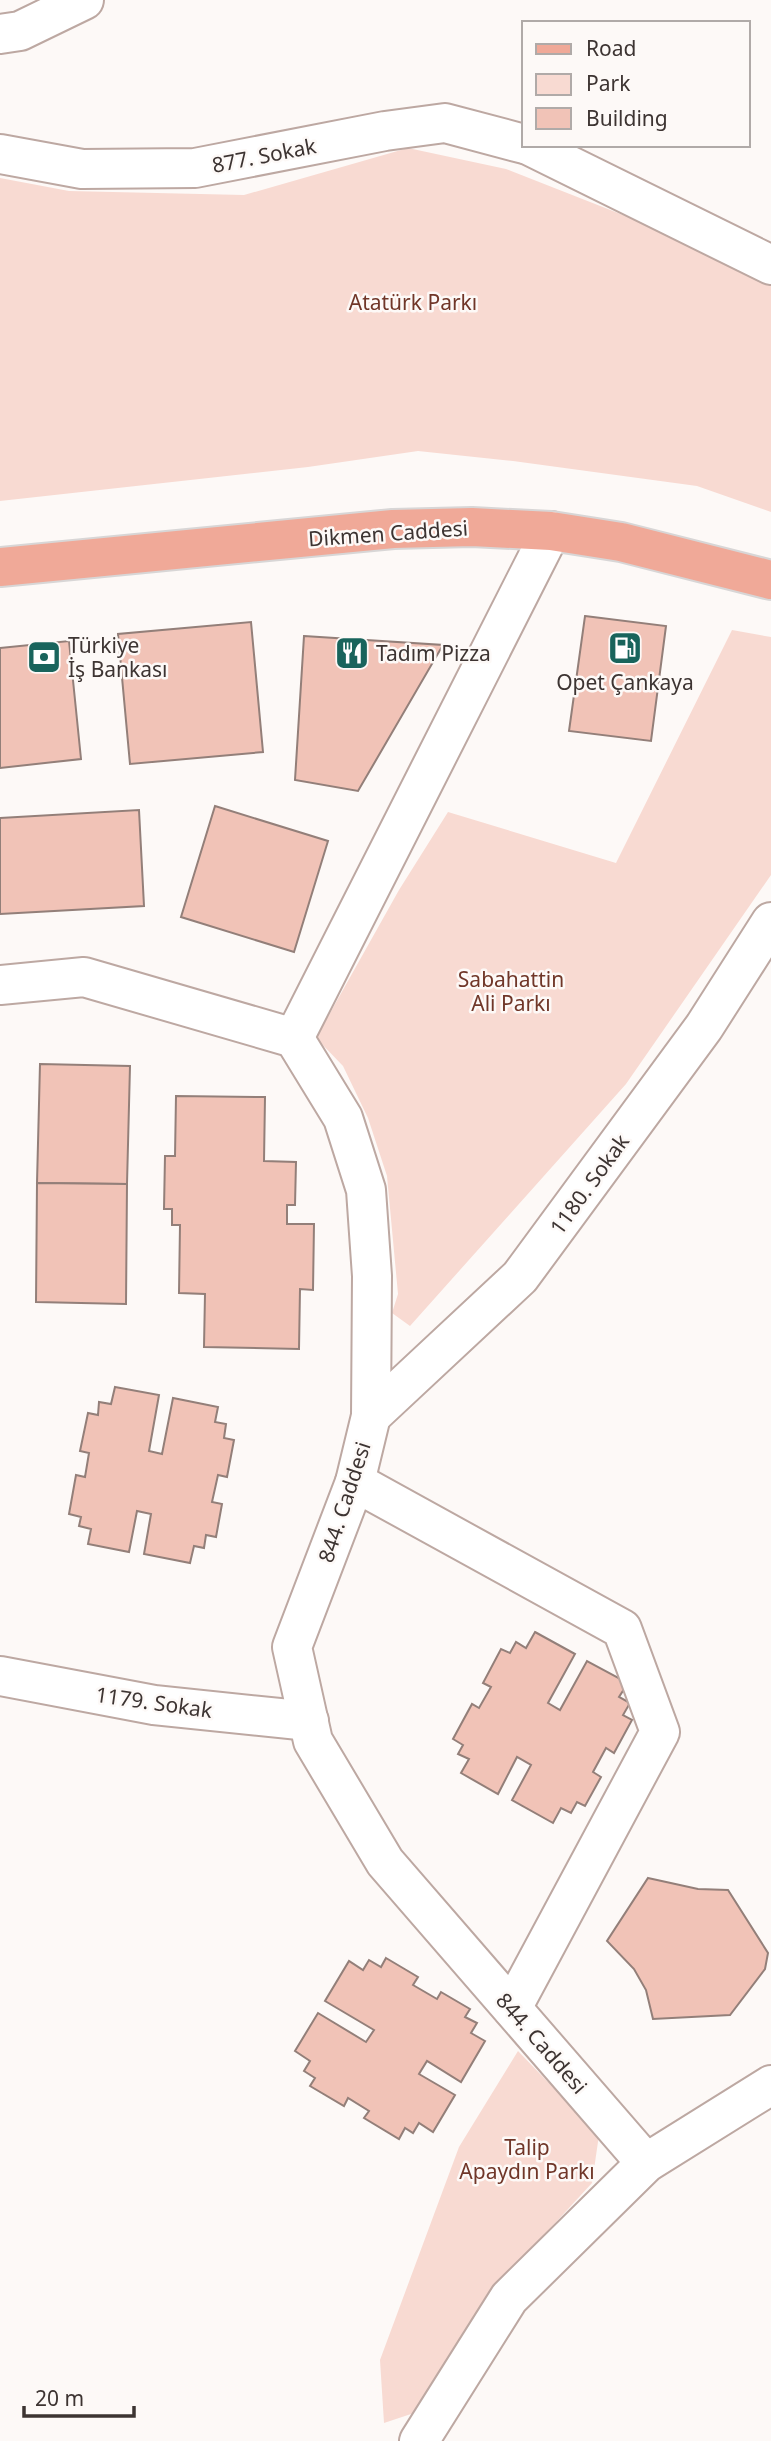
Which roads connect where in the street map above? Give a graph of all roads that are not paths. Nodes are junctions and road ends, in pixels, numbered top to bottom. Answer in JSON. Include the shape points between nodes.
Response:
{"nodes":[{"id":1,"x":84,"y":0,"type":"edge"},
{"id":2,"x":0,"y":34,"type":"edge"},
{"id":3,"x":522,"y":144,"type":"edge"},
{"id":4,"x":530,"y":147,"type":"edge"},
{"id":5,"x":0,"y":154,"type":"edge"},
{"id":6,"x":771,"y":265,"type":"edge"},
{"id":7,"x":551,"y":531,"type":"junction"},
{"id":8,"x":0,"y":567,"type":"edge"},
{"id":9,"x":771,"y":580,"type":"edge"},
{"id":10,"x":771,"y":922,"type":"edge"},
{"id":11,"x":0,"y":985,"type":"edge"},
{"id":12,"x":294,"y":1038,"type":"junction"},
{"id":13,"x":371,"y":1416,"type":"junction"},
{"id":14,"x":355,"y":1482,"type":"junction"},
{"id":15,"x":0,"y":1676,"type":"edge"},
{"id":16,"x":309,"y":1721,"type":"junction"},
{"id":17,"x":512,"y":2008,"type":"junction"},
{"id":18,"x":771,"y":2085,"type":"edge"},
{"id":19,"x":646,"y":2163,"type":"junction"},
{"id":20,"x":419,"y":2441,"type":"edge"}],
"edges":[{"from":1,"to":2,"type":"street","via":[[20,31]]},
{"from":3,"to":5,"type":"street","name":"877. Sokak","via":[[445,123],[194,168],[82,169]]},
{"from":4,"to":6,"type":"street","name":"877. Sokak"},
{"from":7,"to":8,"type":"main road","name":"Dikmen Caddesi","via":[[393,529]]},
{"from":7,"to":9,"type":"main road","name":"Dikmen Caddesi","via":[[621,542]]},
{"from":7,"to":12,"type":"street"},
{"from":10,"to":13,"type":"street","name":"1180. Sokak","via":[[704,1027],[520,1277]]},
{"from":11,"to":12,"type":"street","via":[[85,977]]},
{"from":12,"to":13,"type":"street","name":"844. Caddesi","via":[[343,1118],[366,1190],[372,1276]]},
{"from":13,"to":14,"type":"street","name":"844. Caddesi"},
{"from":14,"to":16,"type":"street","name":"844. Caddesi","via":[[292,1647]]},
{"from":14,"to":17,"type":"street","via":[[622,1629],[660,1732]]},
{"from":15,"to":16,"type":"street","name":"1179. Sokak","via":[[154,1705]]},
{"from":16,"to":17,"type":"street","name":"844. Caddesi","via":[[313,1741],[385,1862]]},
{"from":17,"to":19,"type":"street","name":"844. Caddesi"},
{"from":18,"to":19,"type":"street"},
{"from":19,"to":20,"type":"street","via":[[509,2298]]}]}
